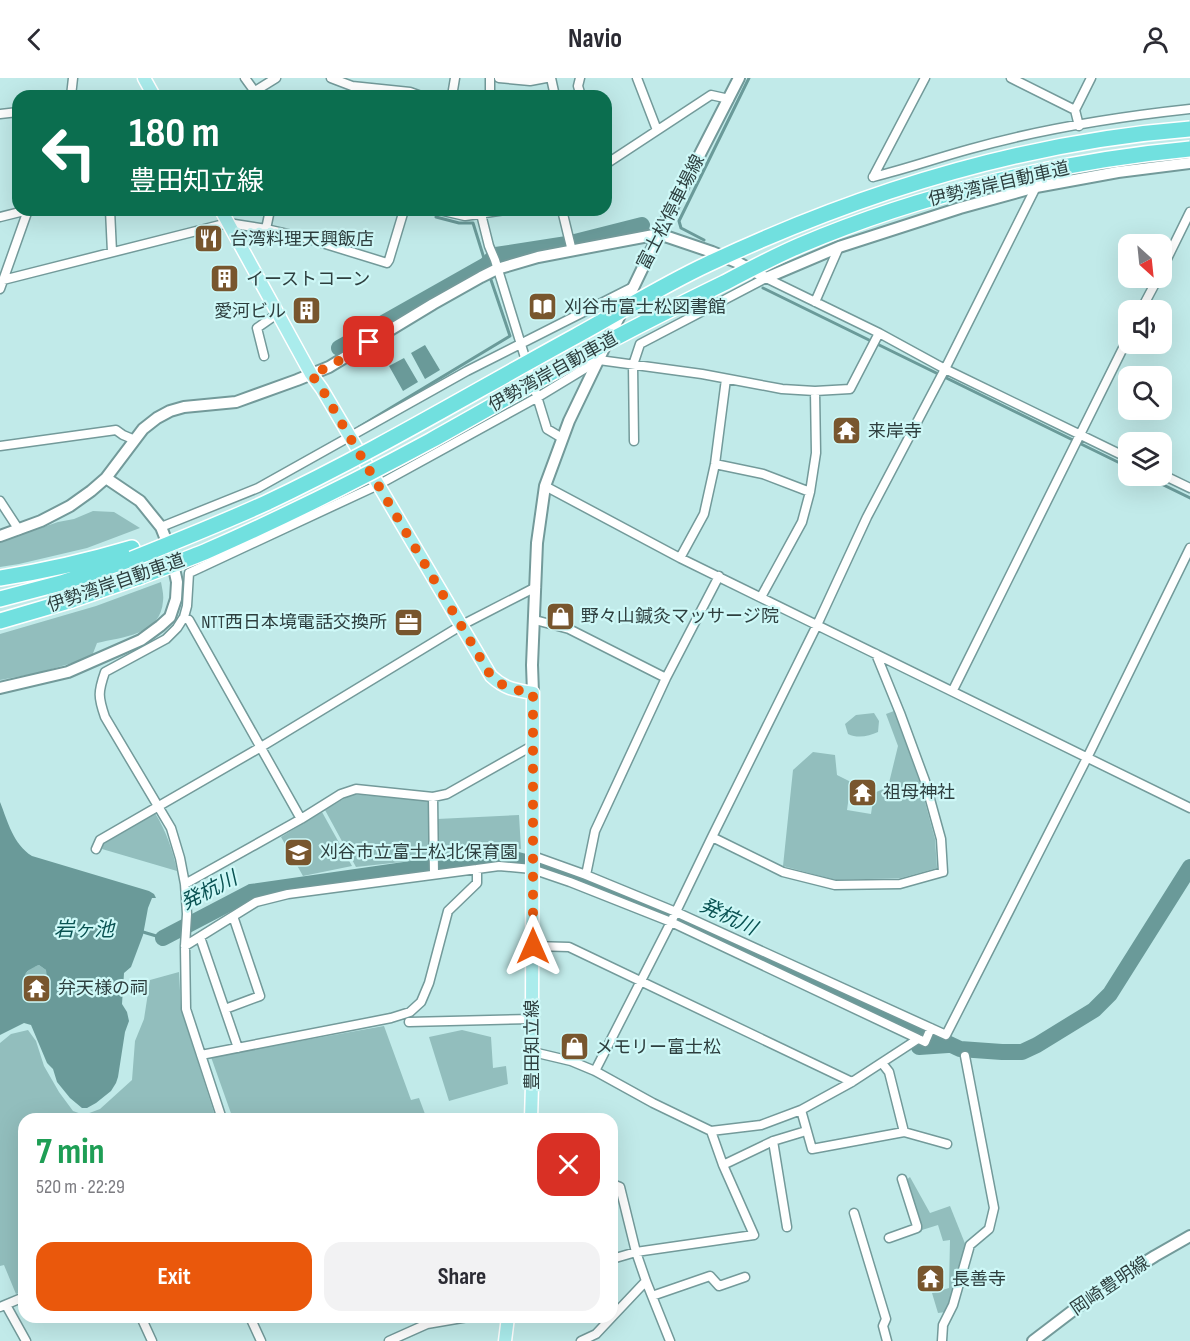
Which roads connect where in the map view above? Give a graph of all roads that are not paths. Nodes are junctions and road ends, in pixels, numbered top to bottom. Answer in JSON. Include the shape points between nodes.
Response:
{"nodes":[{"id":1,"x":245,"y":78,"type":"edge"},
{"id":2,"x":276,"y":78,"type":"edge"},
{"id":3,"x":331,"y":78,"type":"edge"},
{"id":4,"x":499,"y":78,"type":"edge"},
{"id":5,"x":546,"y":78,"type":"edge"},
{"id":6,"x":637,"y":78,"type":"edge"},
{"id":7,"x":739,"y":78,"type":"edge"},
{"id":8,"x":925,"y":78,"type":"edge"},
{"id":9,"x":1011,"y":78,"type":"edge"},
{"id":10,"x":1090,"y":78,"type":"edge"},
{"id":11,"x":255,"y":90,"type":"edge"},
{"id":12,"x":261,"y":90,"type":"edge"},
{"id":13,"x":390,"y":90,"type":"edge"},
{"id":14,"x":729,"y":99,"type":"junction"},
{"id":15,"x":1190,"y":109,"type":"edge"},
{"id":16,"x":1075,"y":110,"type":"junction"},
{"id":17,"x":1080,"y":126,"type":"junction"},
{"id":18,"x":1190,"y":129,"type":"edge"},
{"id":19,"x":657,"y":130,"type":"junction"},
{"id":20,"x":1190,"y":149,"type":"edge"},
{"id":21,"x":612,"y":160,"type":"edge"},
{"id":22,"x":1190,"y":163,"type":"edge"},
{"id":23,"x":1036,"y":187,"type":"junction"},
{"id":24,"x":1190,"y":212,"type":"edge"},
{"id":25,"x":26,"y":216,"type":"edge"},
{"id":26,"x":110,"y":216,"type":"edge"},
{"id":27,"x":224,"y":216,"type":"edge"},
{"id":28,"x":269,"y":216,"type":"edge"},
{"id":29,"x":402,"y":216,"type":"edge"},
{"id":30,"x":481,"y":216,"type":"edge"},
{"id":31,"x":563,"y":216,"type":"edge"},
{"id":32,"x":228,"y":223,"type":"junction"},
{"id":33,"x":266,"y":228,"type":"junction"},
{"id":34,"x":659,"y":234,"type":"junction"},
{"id":35,"x":839,"y":247,"type":"junction"},
{"id":36,"x":571,"y":249,"type":"junction"},
{"id":37,"x":1172,"y":249,"type":"edge"},
{"id":38,"x":112,"y":252,"type":"junction"},
{"id":39,"x":496,"y":265,"type":"junction"},
{"id":40,"x":766,"y":278,"type":"junction"},
{"id":41,"x":3,"y":279,"type":"junction"},
{"id":42,"x":633,"y":287,"type":"junction"},
{"id":43,"x":0,"y":289,"type":"edge"},
{"id":44,"x":815,"y":302,"type":"junction"},
{"id":45,"x":277,"y":314,"type":"junction"},
{"id":46,"x":878,"y":335,"type":"junction"},
{"id":47,"x":521,"y":345,"type":"junction"},
{"id":48,"x":1120,"y":354,"type":"edge"},
{"id":49,"x":264,"y":356,"type":"dead end"},
{"id":50,"x":599,"y":360,"type":"junction"},
{"id":51,"x":633,"y":364,"type":"junction"},
{"id":52,"x":944,"y":369,"type":"junction"},
{"id":53,"x":311,"y":374,"type":"junction"},
{"id":54,"x":726,"y":379,"type":"junction"},
{"id":55,"x":815,"y":391,"type":"junction"},
{"id":56,"x":538,"y":397,"type":"junction"},
{"id":57,"x":1080,"y":435,"type":"junction"},
{"id":58,"x":349,"y":436,"type":"junction"},
{"id":59,"x":562,"y":438,"type":"junction"},
{"id":60,"x":135,"y":440,"type":"junction"},
{"id":61,"x":634,"y":441,"type":"dead end"},
{"id":62,"x":0,"y":446,"type":"edge"},
{"id":63,"x":1118,"y":453,"type":"edge"},
{"id":64,"x":715,"y":464,"type":"junction"},
{"id":65,"x":106,"y":478,"type":"junction"},
{"id":66,"x":1172,"y":479,"type":"edge"},
{"id":67,"x":378,"y":485,"type":"junction"},
{"id":68,"x":545,"y":486,"type":"junction"},
{"id":69,"x":1190,"y":488,"type":"edge"},
{"id":70,"x":810,"y":492,"type":"junction"},
{"id":71,"x":0,"y":501,"type":"edge"},
{"id":72,"x":161,"y":527,"type":"junction"},
{"id":73,"x":19,"y":530,"type":"junction"},
{"id":74,"x":0,"y":536,"type":"edge"},
{"id":75,"x":1190,"y":548,"type":"edge"},
{"id":76,"x":132,"y":554,"type":"junction"},
{"id":77,"x":681,"y":558,"type":"junction"},
{"id":78,"x":719,"y":576,"type":"junction"},
{"id":79,"x":0,"y":578,"type":"edge"},
{"id":80,"x":536,"y":587,"type":"junction"},
{"id":81,"x":761,"y":597,"type":"junction"},
{"id":82,"x":0,"y":599,"type":"edge"},
{"id":83,"x":184,"y":617,"type":"junction"},
{"id":84,"x":535,"y":620,"type":"junction"},
{"id":85,"x":0,"y":621,"type":"edge"},
{"id":86,"x":462,"y":625,"type":"junction"},
{"id":87,"x":817,"y":625,"type":"junction"},
{"id":88,"x":876,"y":654,"type":"junction"},
{"id":89,"x":666,"y":678,"type":"junction"},
{"id":90,"x":0,"y":688,"type":"edge"},
{"id":91,"x":953,"y":690,"type":"junction"},
{"id":92,"x":533,"y":693,"type":"junction"},
{"id":93,"x":532,"y":746,"type":"junction"},
{"id":94,"x":261,"y":747,"type":"junction"},
{"id":95,"x":1087,"y":758,"type":"junction"},
{"id":96,"x":433,"y":797,"type":"junction"},
{"id":97,"x":159,"y":806,"type":"junction"},
{"id":98,"x":1190,"y":808,"type":"edge"},
{"id":99,"x":301,"y":819,"type":"junction"},
{"id":100,"x":712,"y":837,"type":"junction"},
{"id":101,"x":96,"y":849,"type":"dead end"},
{"id":102,"x":532,"y":863,"type":"junction"},
{"id":103,"x":477,"y":869,"type":"junction"},
{"id":104,"x":434,"y":874,"type":"junction"},
{"id":105,"x":586,"y":875,"type":"junction"},
{"id":106,"x":185,"y":884,"type":"junction"},
{"id":107,"x":676,"y":912,"type":"junction"},
{"id":108,"x":233,"y":916,"type":"junction"},
{"id":109,"x":671,"y":922,"type":"junction"},
{"id":110,"x":200,"y":937,"type":"junction"},
{"id":111,"x":185,"y":946,"type":"junction"},
{"id":112,"x":533,"y":946,"type":"junction"},
{"id":113,"x":642,"y":981,"type":"junction"},
{"id":114,"x":225,"y":1009,"type":"junction"},
{"id":115,"x":532,"y":1019,"type":"junction"},
{"id":116,"x":409,"y":1022,"type":"dead end"},
{"id":117,"x":931,"y":1028,"type":"junction"},
{"id":118,"x":922,"y":1040,"type":"junction"},
{"id":119,"x":238,"y":1048,"type":"junction"},
{"id":120,"x":533,"y":1052,"type":"junction"},
{"id":121,"x":201,"y":1055,"type":"junction"},
{"id":122,"x":965,"y":1056,"type":"dead end"},
{"id":123,"x":882,"y":1064,"type":"junction"},
{"id":124,"x":595,"y":1071,"type":"junction"},
{"id":125,"x":852,"y":1082,"type":"junction"},
{"id":126,"x":801,"y":1110,"type":"junction"},
{"id":127,"x":220,"y":1113,"type":"edge"},
{"id":128,"x":531,"y":1113,"type":"edge"},
{"id":129,"x":711,"y":1131,"type":"junction"},
{"id":130,"x":806,"y":1131,"type":"junction"},
{"id":131,"x":904,"y":1132,"type":"junction"},
{"id":132,"x":773,"y":1140,"type":"junction"},
{"id":133,"x":947,"y":1144,"type":"dead end"},
{"id":134,"x":723,"y":1165,"type":"junction"},
{"id":135,"x":902,"y":1179,"type":"dead end"},
{"id":136,"x":618,"y":1186,"type":"edge"},
{"id":137,"x":854,"y":1213,"type":"dead end"},
{"id":138,"x":787,"y":1227,"type":"dead end"},
{"id":139,"x":1190,"y":1236,"type":"edge"},
{"id":140,"x":888,"y":1238,"type":"dead end"},
{"id":141,"x":636,"y":1252,"type":"junction"},
{"id":142,"x":618,"y":1257,"type":"edge"},
{"id":143,"x":745,"y":1277,"type":"dead end"},
{"id":144,"x":646,"y":1281,"type":"junction"},
{"id":145,"x":652,"y":1296,"type":"junction"},
{"id":146,"x":18,"y":1300,"type":"edge"},
{"id":147,"x":3,"y":1306,"type":"edge"},
{"id":148,"x":618,"y":1311,"type":"edge"},
{"id":149,"x":144,"y":1323,"type":"edge"},
{"id":150,"x":253,"y":1323,"type":"edge"},
{"id":151,"x":433,"y":1323,"type":"edge"},
{"id":152,"x":507,"y":1323,"type":"edge"},
{"id":153,"x":606,"y":1323,"type":"edge"},
{"id":154,"x":408,"y":1336,"type":"edge"},
{"id":155,"x":26,"y":1341,"type":"edge"},
{"id":156,"x":152,"y":1341,"type":"edge"},
{"id":157,"x":261,"y":1341,"type":"edge"},
{"id":158,"x":389,"y":1341,"type":"edge"},
{"id":159,"x":505,"y":1341,"type":"edge"},
{"id":160,"x":581,"y":1341,"type":"edge"},
{"id":161,"x":670,"y":1341,"type":"edge"},
{"id":162,"x":887,"y":1341,"type":"edge"},
{"id":163,"x":942,"y":1341,"type":"edge"},
{"id":164,"x":1033,"y":1341,"type":"edge"}],
"edges":[{"from":1,"to":11,"type":"street"},
{"from":2,"to":12,"type":"street"},
{"from":3,"to":13,"type":"street","via":[[352,86]]},
{"from":4,"to":5,"type":"street"},
{"from":6,"to":19,"type":"street"},
{"from":7,"to":14,"type":"street","name":"富士松停車場線"},
{"from":8,"to":17,"type":"street","via":[[873,177],[970,149]]},
{"from":9,"to":16,"type":"street"},
{"from":10,"to":16,"type":"street"},
{"from":14,"to":19,"type":"street","via":[[711,95]]},
{"from":14,"to":34,"type":"street","name":"富士松停車場線"},
{"from":15,"to":17,"type":"street"},
{"from":16,"to":17,"type":"street"},
{"from":18,"to":76,"type":"highway","name":"伊勢湾岸自動車道","bridge":true,"via":[[1106,140],[981,165],[859,201],[793,226],[679,279],[267,502],[197,534]]},
{"from":19,"to":21,"type":"street"},
{"from":20,"to":85,"type":"highway","name":"伊勢湾岸自動車道","bridge":true,"via":[[1052,169],[988,184],[914,204],[801,245],[667,310],[357,479],[209,550],[72,600]]},
{"from":22,"to":23,"type":"street"},
{"from":23,"to":35,"type":"street"},
{"from":23,"to":52,"type":"street"},
{"from":24,"to":37,"type":"street"},
{"from":25,"to":41,"type":"street"},
{"from":26,"to":38,"type":"street"},
{"from":27,"to":32,"type":"main road"},
{"from":28,"to":33,"type":"street"},
{"from":29,"to":33,"type":"street","via":[[387,263]]},
{"from":30,"to":39,"type":"street"},
{"from":31,"to":36,"type":"street"},
{"from":32,"to":33,"type":"street"},
{"from":32,"to":38,"type":"street"},
{"from":32,"to":45,"type":"main road"},
{"from":34,"to":36,"type":"street"},
{"from":34,"to":40,"type":"street","via":[[730,259]]},
{"from":34,"to":42,"type":"street","name":"富士松停車場線"},
{"from":35,"to":40,"type":"street"},
{"from":35,"to":44,"type":"street"},
{"from":36,"to":39,"type":"street"},
{"from":38,"to":41,"type":"street"},
{"from":39,"to":47,"type":"street"},
{"from":39,"to":53,"type":"street","via":[[329,367]]},
{"from":40,"to":44,"type":"street"},
{"from":40,"to":51,"type":"street","via":[[640,344]]},
{"from":41,"to":43,"type":"street"},
{"from":42,"to":47,"type":"street"},
{"from":42,"to":50,"type":"street","name":"富士松停車場線"},
{"from":44,"to":46,"type":"street"},
{"from":45,"to":49,"type":"street","via":[[257,328]]},
{"from":45,"to":53,"type":"main road"},
{"from":46,"to":52,"type":"street"},
{"from":46,"to":55,"type":"street","via":[[850,389]]},
{"from":47,"to":56,"type":"street"},
{"from":47,"to":58,"type":"street"},
{"from":48,"to":57,"type":"street"},
{"from":50,"to":51,"type":"street"},
{"from":50,"to":56,"type":"street"},
{"from":50,"to":59,"type":"street","name":"富士松停車場線"},
{"from":51,"to":54,"type":"street"},
{"from":51,"to":61,"type":"street"},
{"from":52,"to":57,"type":"street"},
{"from":52,"to":87,"type":"street","via":[[867,517]]},
{"from":53,"to":58,"type":"main road"},
{"from":53,"to":60,"type":"street","via":[[236,402],[170,411],[143,429]]},
{"from":54,"to":55,"type":"street"},
{"from":54,"to":64,"type":"street"},
{"from":55,"to":70,"type":"street","via":[[816,453]]},
{"from":56,"to":59,"type":"street","via":[[547,429]]},
{"from":56,"to":67,"type":"street"},
{"from":57,"to":63,"type":"street"},
{"from":57,"to":91,"type":"street"},
{"from":58,"to":67,"type":"main road"},
{"from":58,"to":72,"type":"street","via":[[258,488]]},
{"from":59,"to":68,"type":"street","name":"富士松停車場線"},
{"from":60,"to":62,"type":"street","via":[[116,430]]},
{"from":60,"to":65,"type":"street"},
{"from":64,"to":70,"type":"street","via":[[763,474]]},
{"from":64,"to":77,"type":"street","via":[[704,514]]},
{"from":65,"to":72,"type":"street","via":[[140,501]]},
{"from":65,"to":73,"type":"street","via":[[70,506]]},
{"from":66,"to":69,"type":"street"},
{"from":67,"to":83,"type":"street","via":[[189,573]]},
{"from":67,"to":86,"type":"main road"},
{"from":68,"to":77,"type":"street"},
{"from":68,"to":80,"type":"street","name":"富士松停車場線"},
{"from":70,"to":81,"type":"street","via":[[802,522]]},
{"from":71,"to":73,"type":"street"},
{"from":72,"to":90,"type":"street","via":[[177,582],[170,616],[141,640],[68,672]]},
{"from":73,"to":74,"type":"street"},
{"from":75,"to":95,"type":"street"},
{"from":76,"to":79,"type":"highway"},
{"from":76,"to":82,"type":"highway","name":"伊勢湾岸自動車道","via":[[61,583]]},
{"from":77,"to":78,"type":"street"},
{"from":78,"to":81,"type":"street"},
{"from":78,"to":89,"type":"street"},
{"from":80,"to":84,"type":"street","name":"富士松停車場線"},
{"from":80,"to":86,"type":"street"},
{"from":81,"to":87,"type":"street"},
{"from":83,"to":94,"type":"street"},
{"from":83,"to":97,"type":"street","via":[[166,639],[105,672],[100,691],[105,717]]},
{"from":84,"to":89,"type":"street","via":[[568,629]]},
{"from":84,"to":92,"type":"street","name":"富士松停車場線"},
{"from":86,"to":92,"type":"main road","via":[[491,676],[510,689]]},
{"from":86,"to":94,"type":"street"},
{"from":87,"to":88,"type":"street"},
{"from":87,"to":100,"type":"street"},
{"from":88,"to":91,"type":"street"},
{"from":88,"to":100,"type":"street","via":[[925,781],[941,839],[943,872],[900,884],[835,885],[783,872]]},
{"from":89,"to":105,"type":"street","via":[[594,831]]},
{"from":91,"to":95,"type":"street"},
{"from":92,"to":93,"type":"main road","name":"豊田知立線"},
{"from":93,"to":96,"type":"street","via":[[447,794]]},
{"from":93,"to":102,"type":"main road","name":"豊田知立線"},
{"from":94,"to":97,"type":"street"},
{"from":94,"to":99,"type":"street"},
{"from":95,"to":98,"type":"street"},
{"from":95,"to":117,"type":"street","via":[[946,1035]]},
{"from":96,"to":99,"type":"street","via":[[356,789]]},
{"from":96,"to":104,"type":"street"},
{"from":97,"to":101,"type":"street","via":[[100,840]]},
{"from":97,"to":106,"type":"street","via":[[171,828]]},
{"from":99,"to":106,"type":"street"},
{"from":100,"to":107,"type":"street"},
{"from":102,"to":103,"type":"street"},
{"from":102,"to":105,"type":"street"},
{"from":102,"to":109,"type":"street"},
{"from":102,"to":112,"type":"main road","name":"豊田知立線"},
{"from":103,"to":104,"type":"street"},
{"from":103,"to":119,"type":"street","via":[[477,883],[448,910],[429,983],[421,1002],[410,1012]]},
{"from":104,"to":108,"type":"street","via":[[288,894],[256,902]]},
{"from":105,"to":107,"type":"street"},
{"from":106,"to":111,"type":"street"},
{"from":107,"to":109,"type":"street"},
{"from":107,"to":117,"type":"street"},
{"from":108,"to":110,"type":"street"},
{"from":108,"to":114,"type":"street","via":[[260,996]]},
{"from":109,"to":113,"type":"street"},
{"from":109,"to":118,"type":"street"},
{"from":110,"to":111,"type":"street"},
{"from":110,"to":114,"type":"street"},
{"from":111,"to":121,"type":"street","via":[[186,1009]]},
{"from":112,"to":113,"type":"street","via":[[569,947]]},
{"from":112,"to":115,"type":"main road","name":"豊田知立線"},
{"from":113,"to":124,"type":"street"},
{"from":113,"to":125,"type":"street"},
{"from":114,"to":119,"type":"street"},
{"from":115,"to":116,"type":"street"},
{"from":115,"to":120,"type":"main road","name":"豊田知立線"},
{"from":117,"to":118,"type":"street"},
{"from":118,"to":123,"type":"street"},
{"from":119,"to":121,"type":"street"},
{"from":120,"to":124,"type":"street"},
{"from":120,"to":128,"type":"main road","name":"豊田知立線"},
{"from":121,"to":127,"type":"street"},
{"from":122,"to":163,"type":"street","via":[[994,1208],[989,1228],[970,1245],[953,1305],[943,1325]]},
{"from":123,"to":125,"type":"street"},
{"from":123,"to":131,"type":"street","via":[[890,1072]]},
{"from":124,"to":129,"type":"street"},
{"from":125,"to":126,"type":"street"},
{"from":126,"to":129,"type":"street","via":[[761,1125]]},
{"from":126,"to":130,"type":"street"},
{"from":129,"to":134,"type":"street"},
{"from":130,"to":131,"type":"street","via":[[812,1149]]},
{"from":130,"to":132,"type":"street"},
{"from":131,"to":133,"type":"street"},
{"from":132,"to":134,"type":"street"},
{"from":132,"to":138,"type":"street"},
{"from":134,"to":141,"type":"street","via":[[754,1235]]},
{"from":135,"to":140,"type":"street","via":[[917,1228]]},
{"from":136,"to":141,"type":"street"},
{"from":137,"to":162,"type":"street","via":[[886,1319],[883,1326]]},
{"from":139,"to":164,"type":"street","name":"岡崎豊明線","via":[[1096,1293]]},
{"from":141,"to":142,"type":"street"},
{"from":141,"to":144,"type":"street"},
{"from":143,"to":145,"type":"street","via":[[719,1286],[710,1276]]},
{"from":144,"to":145,"type":"street"},
{"from":144,"to":148,"type":"street"},
{"from":145,"to":161,"type":"street"},
{"from":146,"to":147,"type":"street"},
{"from":147,"to":155,"type":"street"},
{"from":149,"to":156,"type":"street"},
{"from":150,"to":157,"type":"street"},
{"from":151,"to":154,"type":"street"},
{"from":152,"to":159,"type":"main road"},
{"from":153,"to":160,"type":"street"},
{"from":154,"to":158,"type":"street"}]}
